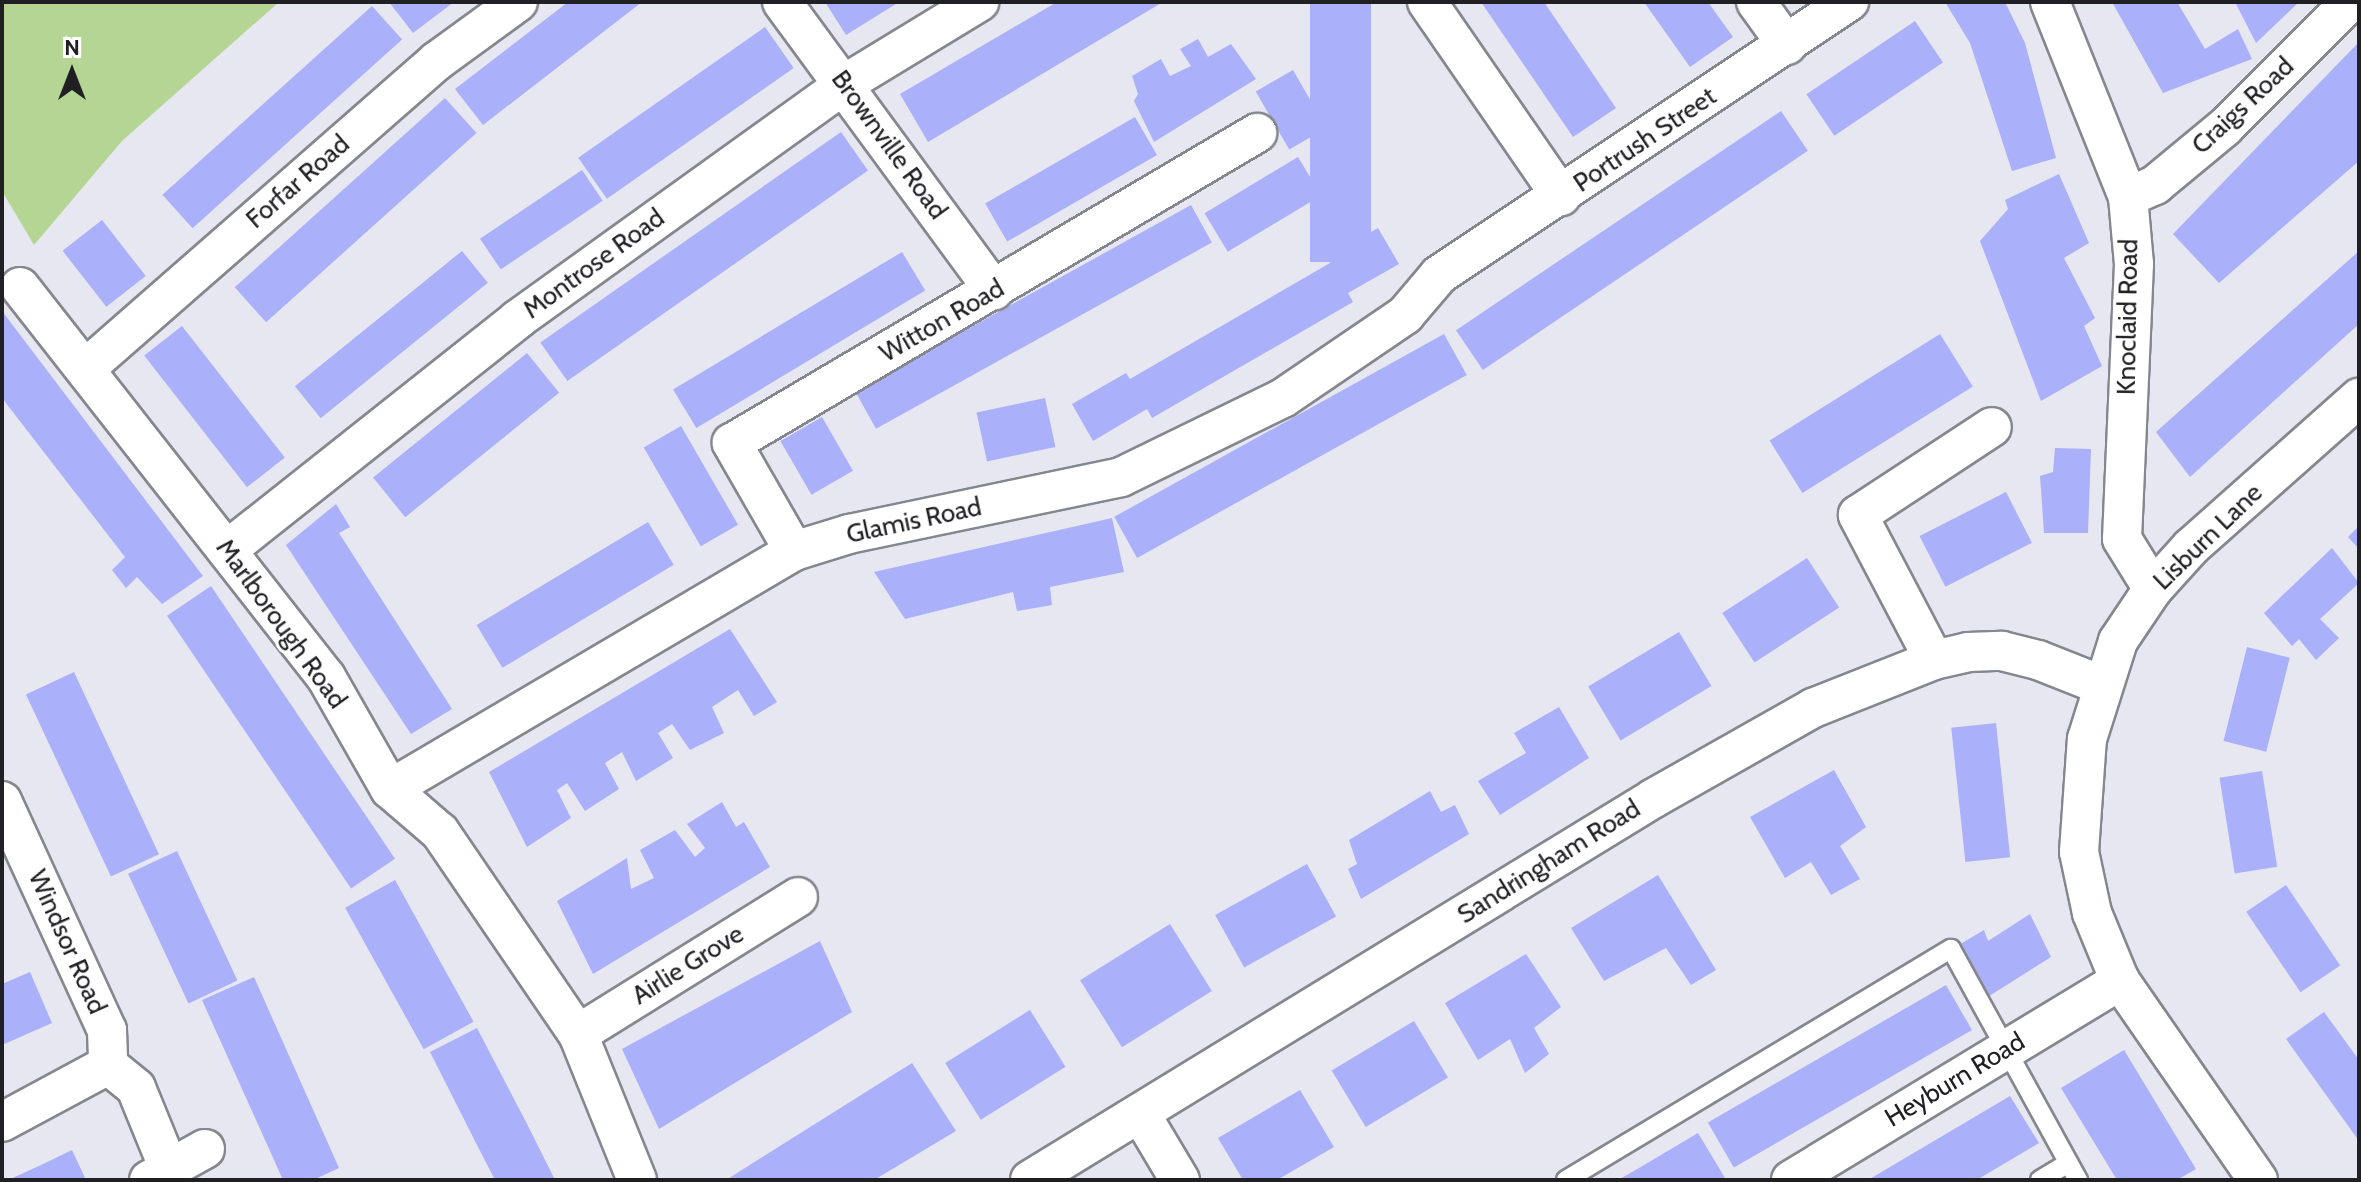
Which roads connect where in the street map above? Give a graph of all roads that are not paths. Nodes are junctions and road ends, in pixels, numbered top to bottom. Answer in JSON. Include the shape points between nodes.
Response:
{"nodes":[{"id":1,"x":518,"y":2,"type":"edge"},
{"id":2,"x":782,"y":2,"type":"edge"},
{"id":3,"x":979,"y":2,"type":"edge"},
{"id":4,"x":1427,"y":2,"type":"edge"},
{"id":5,"x":1756,"y":2,"type":"edge"},
{"id":6,"x":1849,"y":2,"type":"edge"},
{"id":7,"x":2050,"y":2,"type":"edge"},
{"id":8,"x":2350,"y":2,"type":"edge"},
{"id":9,"x":1787,"y":45,"type":"junction"},
{"id":10,"x":846,"y":83,"type":"junction"},
{"id":11,"x":1257,"y":133,"type":"dead end"},
{"id":12,"x":1561,"y":196,"type":"junction"},
{"id":13,"x":2128,"y":197,"type":"junction"},
{"id":14,"x":1439,"y":275,"type":"joint"},
{"id":15,"x":20,"y":287,"type":"dead end"},
{"id":16,"x":994,"y":291,"type":"junction"},
{"id":17,"x":85,"y":369,"type":"junction"},
{"id":18,"x":2359,"y":398,"type":"edge"},
{"id":19,"x":1992,"y":427,"type":"dead end"},
{"id":20,"x":227,"y":550,"type":"junction"},
{"id":21,"x":794,"y":551,"type":"junction"},
{"id":22,"x":2153,"y":589,"type":"junction"},
{"id":23,"x":1934,"y":660,"type":"junction"},
{"id":24,"x":2101,"y":685,"type":"junction"},
{"id":25,"x":390,"y":789,"type":"junction"},
{"id":26,"x":2,"y":801,"type":"edge"},
{"id":27,"x":798,"y":897,"type":"dead end"},
{"id":28,"x":2120,"y":981,"type":"junction"},
{"id":29,"x":578,"y":1034,"type":"junction"},
{"id":30,"x":2003,"y":1051,"type":"junction"},
{"id":31,"x":108,"y":1065,"type":"junction"},
{"id":32,"x":1140,"y":1113,"type":"junction"},
{"id":33,"x":2,"y":1122,"type":"edge"},
{"id":34,"x":205,"y":1149,"type":"dead end"},
{"id":35,"x":2072,"y":1172,"type":"edge"},
{"id":36,"x":159,"y":1174,"type":"edge"},
{"id":37,"x":637,"y":1180,"type":"edge"},
{"id":38,"x":1030,"y":1180,"type":"edge"},
{"id":39,"x":1180,"y":1180,"type":"edge"},
{"id":40,"x":1566,"y":1180,"type":"edge"},
{"id":41,"x":1791,"y":1180,"type":"edge"},
{"id":42,"x":2040,"y":1180,"type":"edge"},
{"id":43,"x":2258,"y":1180,"type":"edge"}],
"edges":[{"from":1,"to":17,"type":"street","name":"Forfar Road","via":[[437,61]]},
{"from":2,"to":10,"type":"street","name":"Brownville Road"},
{"from":3,"to":10,"type":"street","name":"Montrose Road"},
{"from":4,"to":12,"type":"street"},
{"from":5,"to":9,"type":"street"},
{"from":6,"to":9,"type":"street","name":"Portrush Street"},
{"from":7,"to":13,"type":"street","name":"Knoclaid Road"},
{"from":8,"to":13,"type":"street","name":"Craigs Road","via":[[2225,127],[2155,185]]},
{"from":9,"to":12,"type":"street","name":"Portrush Street"},
{"from":10,"to":16,"type":"street","name":"Brownville Road"},
{"from":10,"to":20,"type":"street","name":"Montrose Road","via":[[518,319]]},
{"from":11,"to":16,"type":"street","name":"Witton Road"},
{"from":12,"to":14,"type":"street","name":"Portrush Street"},
{"from":13,"to":22,"type":"street","name":"Knoclaid Road","via":[[2134,264],[2122,539]]},
{"from":14,"to":21,"type":"street","name":"Glamis Road","via":[[1405,315],[1283,398],[1121,477],[849,534]]},
{"from":15,"to":17,"type":"street","name":"Marlborough Road"},
{"from":16,"to":21,"type":"street","name":"Witton Road","via":[[732,443]]},
{"from":17,"to":20,"type":"street","name":"Marlborough Road"},
{"from":18,"to":22,"type":"street","name":"Lisburn Lane","via":[[2191,547]]},
{"from":19,"to":23,"type":"street","via":[[1858,515]]},
{"from":20,"to":25,"type":"street","name":"Marlborough Road","via":[[326,677]]},
{"from":21,"to":25,"type":"street","name":"Glamis Road"},
{"from":22,"to":24,"type":"street","name":"Lisburn Lane","via":[[2118,641]]},
{"from":23,"to":24,"type":"street","name":"Sandringham Road","via":[[2002,651]]},
{"from":23,"to":32,"type":"street","name":"Sandringham Road","via":[[1813,708],[1667,790]]},
{"from":24,"to":28,"type":"street","name":"Lisburn Lane","via":[[2087,739],[2079,852],[2092,913]]},
{"from":25,"to":29,"type":"street","name":"Marlborough Road","via":[[440,832]]},
{"from":26,"to":31,"type":"street","name":"Windsor Road","via":[[107,1030]]},
{"from":27,"to":29,"type":"street","name":"Airlie Grove"},
{"from":28,"to":30,"type":"street","name":"Heyburn Road"},
{"from":28,"to":43,"type":"street","name":"Lisburn Lane"},
{"from":29,"to":37,"type":"street","name":"Marlborough Road"},
{"from":30,"to":35,"type":"lane"},
{"from":30,"to":40,"type":"lane","via":[[1951,949]]},
{"from":30,"to":41,"type":"street","name":"Heyburn Road"},
{"from":31,"to":33,"type":"street"},
{"from":31,"to":36,"type":"street","via":[[136,1088]]},
{"from":32,"to":38,"type":"street","name":"Sandringham Road"},
{"from":32,"to":39,"type":"street"},
{"from":34,"to":36,"type":"street"},
{"from":35,"to":42,"type":"lane"}]}
